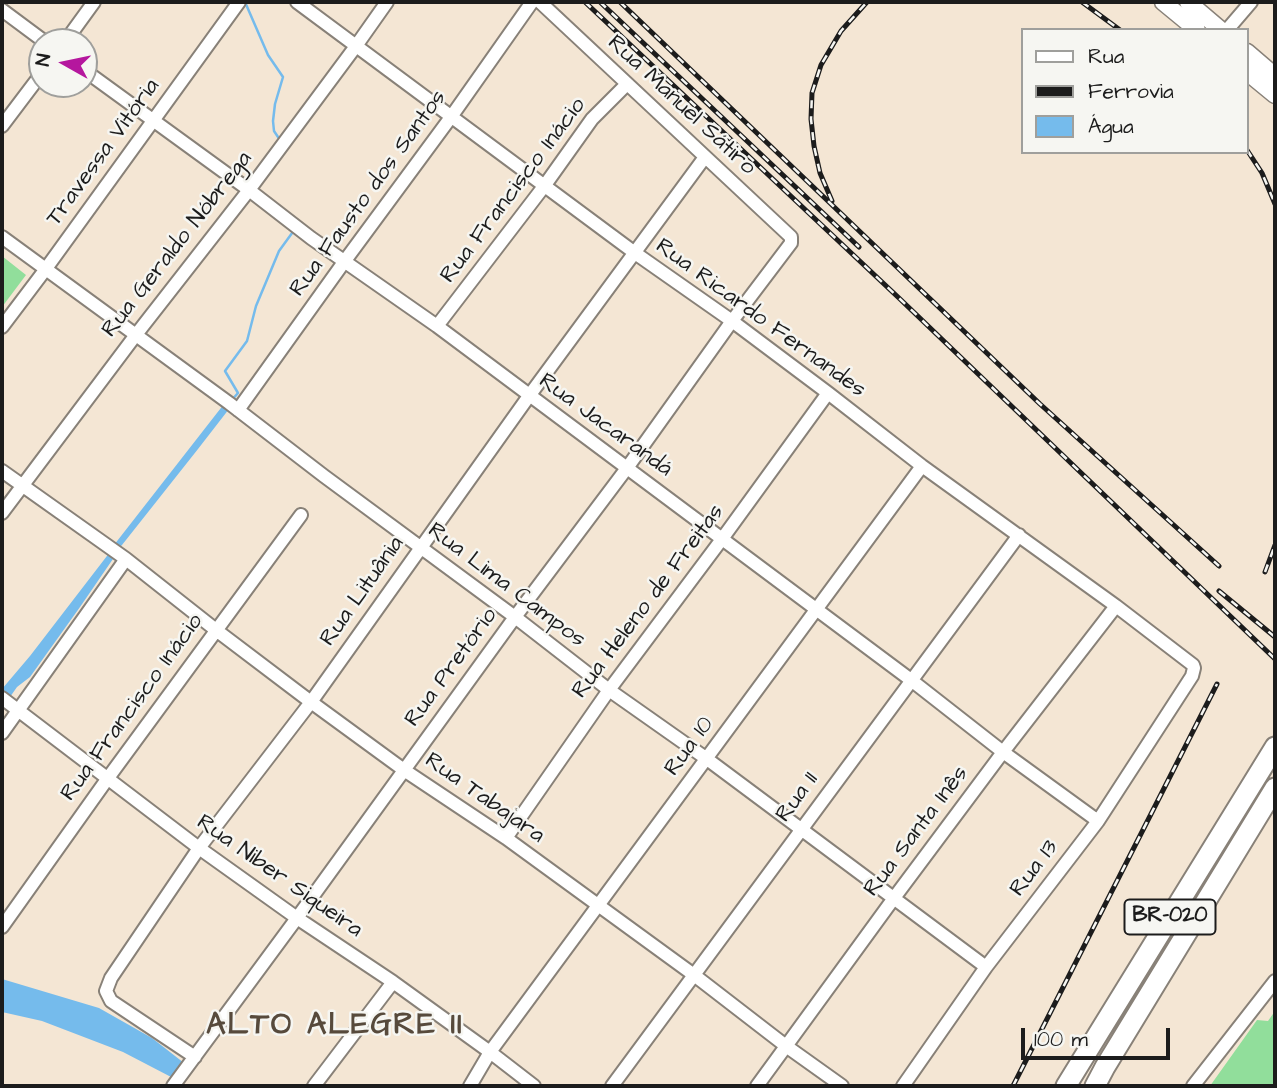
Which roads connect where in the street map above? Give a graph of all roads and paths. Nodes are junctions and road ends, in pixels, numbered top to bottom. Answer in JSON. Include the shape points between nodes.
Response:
{"nodes":[{"id":1,"x":94,"y":2,"type":"edge"},
{"id":2,"x":239,"y":2,"type":"edge"},
{"id":3,"x":297,"y":2,"type":"edge"},
{"id":4,"x":387,"y":2,"type":"edge"},
{"id":5,"x":532,"y":2,"type":"edge"},
{"id":6,"x":540,"y":2,"type":"edge"},
{"id":7,"x":1163,"y":2,"type":"edge"},
{"id":8,"x":1188,"y":2,"type":"edge"},
{"id":9,"x":1251,"y":2,"type":"edge"},
{"id":10,"x":2,"y":10,"type":"edge"},
{"id":11,"x":75,"y":28,"type":"edge"},
{"id":12,"x":1195,"y":28,"type":"edge"},
{"id":13,"x":1221,"y":28,"type":"edge"},
{"id":14,"x":1226,"y":28,"type":"edge"},
{"id":15,"x":28,"y":29,"type":"edge"},
{"id":16,"x":356,"y":46,"type":"junction"},
{"id":17,"x":1249,"y":55,"type":"edge"},
{"id":18,"x":1260,"y":73,"type":"edge"},
{"id":19,"x":98,"y":80,"type":"edge"},
{"id":20,"x":627,"y":84,"type":"junction"},
{"id":21,"x":28,"y":92,"type":"edge"},
{"id":22,"x":1275,"y":95,"type":"edge"},
{"id":23,"x":451,"y":117,"type":"junction"},
{"id":24,"x":153,"y":121,"type":"junction"},
{"id":25,"x":2,"y":126,"type":"edge"},
{"id":26,"x":705,"y":157,"type":"junction"},
{"id":27,"x":545,"y":185,"type":"junction"},
{"id":28,"x":249,"y":190,"type":"junction"},
{"id":29,"x":2,"y":237,"type":"edge"},
{"id":30,"x":792,"y":241,"type":"joint"},
{"id":31,"x":635,"y":253,"type":"junction"},
{"id":32,"x":344,"y":262,"type":"junction"},
{"id":33,"x":45,"y":270,"type":"junction"},
{"id":34,"x":732,"y":321,"type":"junction"},
{"id":35,"x":437,"y":326,"type":"junction"},
{"id":36,"x":2,"y":327,"type":"edge"},
{"id":37,"x":135,"y":336,"type":"junction"},
{"id":38,"x":828,"y":393,"type":"junction"},
{"id":39,"x":529,"y":397,"type":"junction"},
{"id":40,"x":238,"y":410,"type":"junction"},
{"id":41,"x":922,"y":466,"type":"junction"},
{"id":42,"x":627,"y":468,"type":"junction"},
{"id":43,"x":2,"y":471,"type":"edge"},
{"id":44,"x":22,"y":486,"type":"junction"},
{"id":45,"x":2,"y":513,"type":"edge"},
{"id":46,"x":301,"y":515,"type":"dead end"},
{"id":47,"x":1019,"y":535,"type":"junction"},
{"id":48,"x":722,"y":539,"type":"junction"},
{"id":49,"x":420,"y":548,"type":"junction"},
{"id":50,"x":126,"y":559,"type":"junction"},
{"id":51,"x":1116,"y":606,"type":"junction"},
{"id":52,"x":816,"y":610,"type":"junction"},
{"id":53,"x":514,"y":617,"type":"junction"},
{"id":54,"x":216,"y":630,"type":"junction"},
{"id":55,"x":1193,"y":672,"type":"joint"},
{"id":56,"x":911,"y":680,"type":"junction"},
{"id":57,"x":608,"y":690,"type":"junction"},
{"id":58,"x":2,"y":698,"type":"edge"},
{"id":59,"x":311,"y":702,"type":"junction"},
{"id":60,"x":18,"y":710,"type":"junction"},
{"id":61,"x":2,"y":733,"type":"edge"},
{"id":62,"x":1275,"y":747,"type":"edge"},
{"id":63,"x":1003,"y":752,"type":"junction"},
{"id":64,"x":707,"y":760,"type":"junction"},
{"id":65,"x":404,"y":770,"type":"junction"},
{"id":66,"x":108,"y":778,"type":"junction"},
{"id":67,"x":1275,"y":788,"type":"edge"},
{"id":68,"x":1098,"y":821,"type":"junction"},
{"id":69,"x":801,"y":830,"type":"junction"},
{"id":70,"x":506,"y":838,"type":"junction"},
{"id":71,"x":199,"y":848,"type":"junction"},
{"id":72,"x":894,"y":898,"type":"junction"},
{"id":73,"x":599,"y":906,"type":"junction"},
{"id":74,"x":298,"y":918,"type":"junction"},
{"id":75,"x":2,"y":927,"type":"edge"},
{"id":76,"x":986,"y":967,"type":"junction"},
{"id":77,"x":694,"y":975,"type":"junction"},
{"id":78,"x":1275,"y":981,"type":"edge"},
{"id":79,"x":393,"y":982,"type":"junction"},
{"id":80,"x":786,"y":1046,"type":"junction"},
{"id":81,"x":491,"y":1052,"type":"junction"},
{"id":82,"x":195,"y":1057,"type":"junction"},
{"id":83,"x":173,"y":1086,"type":"edge"},
{"id":84,"x":314,"y":1086,"type":"edge"},
{"id":85,"x":470,"y":1086,"type":"edge"},
{"id":86,"x":534,"y":1086,"type":"edge"},
{"id":87,"x":612,"y":1086,"type":"edge"},
{"id":88,"x":757,"y":1086,"type":"edge"},
{"id":89,"x":842,"y":1086,"type":"edge"},
{"id":90,"x":903,"y":1086,"type":"edge"},
{"id":91,"x":1066,"y":1086,"type":"edge"},
{"id":92,"x":1095,"y":1086,"type":"edge"},
{"id":93,"x":1193,"y":1086,"type":"edge"}],
"edges":[{"from":1,"to":11,"type":"street"},
{"from":2,"to":24,"type":"street","name":"Travessa Vitória"},
{"from":3,"to":16,"type":"street","name":"Rua Ricardo Fernandes"},
{"from":4,"to":16,"type":"street","name":"Rua Geraldo Nóbrega"},
{"from":5,"to":23,"type":"street","name":"Rua Fausto dos Santos"},
{"from":6,"to":20,"type":"street","name":"Rua Manuel Sátiro"},
{"from":7,"to":12,"type":"street"},
{"from":8,"to":13,"type":"street"},
{"from":9,"to":14,"type":"street"},
{"from":10,"to":15,"type":"street"},
{"from":16,"to":23,"type":"street","name":"Rua Ricardo Fernandes"},
{"from":16,"to":28,"type":"street","name":"Rua Geraldo Nóbrega"},
{"from":17,"to":18,"type":"street"},
{"from":18,"to":22,"type":"street"},
{"from":19,"to":24,"type":"street","name":"Rua Jacarandá"},
{"from":20,"to":26,"type":"street","name":"Rua Manuel Sátiro"},
{"from":20,"to":27,"type":"street","name":"Rua Francisco Inácio","via":[[592,119]]},
{"from":21,"to":25,"type":"street"},
{"from":23,"to":27,"type":"street","name":"Rua Ricardo Fernandes"},
{"from":23,"to":32,"type":"street","name":"Rua Fausto dos Santos"},
{"from":24,"to":28,"type":"street","name":"Rua Jacarandá"},
{"from":24,"to":33,"type":"street","name":"Travessa Vitória"},
{"from":26,"to":30,"type":"street","name":"Rua Manuel Sátiro"},
{"from":26,"to":31,"type":"street","name":"Rua Lituânia"},
{"from":27,"to":31,"type":"street","name":"Rua Ricardo Fernandes"},
{"from":27,"to":35,"type":"street","name":"Rua Francisco Inácio"},
{"from":28,"to":32,"type":"street","name":"Rua Jacarandá"},
{"from":28,"to":37,"type":"street","name":"Rua Geraldo Nóbrega"},
{"from":29,"to":33,"type":"street","name":"Rua Lima Campos"},
{"from":30,"to":34,"type":"street","name":"Rua Pretório"},
{"from":31,"to":34,"type":"street","name":"Rua Ricardo Fernandes"},
{"from":31,"to":39,"type":"street","name":"Rua Lituânia"},
{"from":32,"to":35,"type":"street","name":"Rua Jacarandá"},
{"from":32,"to":40,"type":"street","name":"Rua Fausto dos Santos"},
{"from":33,"to":36,"type":"street","name":"Travessa Vitória"},
{"from":33,"to":37,"type":"street","name":"Rua Lima Campos"},
{"from":34,"to":38,"type":"street","name":"Rua Ricardo Fernandes"},
{"from":34,"to":42,"type":"street","name":"Rua Pretório"},
{"from":35,"to":39,"type":"street","name":"Rua Jacarandá"},
{"from":37,"to":40,"type":"street","name":"Rua Lima Campos"},
{"from":37,"to":44,"type":"street","name":"Rua Geraldo Nóbrega"},
{"from":38,"to":41,"type":"street","name":"Rua Ricardo Fernandes"},
{"from":38,"to":48,"type":"street","name":"Rua Heleno de Freitas"},
{"from":39,"to":42,"type":"street","name":"Rua Jacarandá"},
{"from":39,"to":49,"type":"street","name":"Rua Lituânia"},
{"from":40,"to":49,"type":"street","name":"Rua Lima Campos"},
{"from":41,"to":47,"type":"street","name":"Rua Ricardo Fernandes"},
{"from":41,"to":52,"type":"street","name":"Rua 10"},
{"from":42,"to":48,"type":"street","name":"Rua Jacarandá"},
{"from":42,"to":53,"type":"street","name":"Rua Pretório"},
{"from":43,"to":44,"type":"street","name":"Rua Tabajara"},
{"from":44,"to":45,"type":"street","name":"Rua Geraldo Nóbrega"},
{"from":44,"to":50,"type":"street","name":"Rua Tabajara"},
{"from":46,"to":54,"type":"street","name":"Rua Francisco Inácio"},
{"from":47,"to":51,"type":"street","name":"Rua Ricardo Fernandes"},
{"from":47,"to":56,"type":"street","name":"Rua 11"},
{"from":48,"to":52,"type":"street","name":"Rua Jacarandá"},
{"from":48,"to":57,"type":"street","name":"Rua Heleno de Freitas"},
{"from":49,"to":53,"type":"street","name":"Rua Lima Campos"},
{"from":49,"to":59,"type":"street","name":"Rua Lituânia"},
{"from":50,"to":54,"type":"street","name":"Rua Tabajara"},
{"from":50,"to":60,"type":"street"},
{"from":51,"to":55,"type":"street","name":"Rua Ricardo Fernandes","via":[[1193,665]]},
{"from":51,"to":63,"type":"street","name":"Rua Santa Inês"},
{"from":52,"to":56,"type":"street","name":"Rua Jacarandá"},
{"from":52,"to":64,"type":"street","name":"Rua 10"},
{"from":53,"to":57,"type":"street","name":"Rua Lima Campos"},
{"from":53,"to":65,"type":"street","name":"Rua Pretório"},
{"from":54,"to":59,"type":"street","name":"Rua Tabajara"},
{"from":54,"to":66,"type":"street","name":"Rua Francisco Inácio"},
{"from":55,"to":68,"type":"street","name":"Rua 13"},
{"from":56,"to":63,"type":"street","name":"Rua Jacarandá"},
{"from":56,"to":69,"type":"street","name":"Rua 11"},
{"from":57,"to":64,"type":"street","name":"Rua Lima Campos"},
{"from":57,"to":70,"type":"street","name":"Rua Heleno de Freitas"},
{"from":58,"to":60,"type":"street","name":"Rua Niber Siqueira"},
{"from":59,"to":65,"type":"street","name":"Rua Tabajara"},
{"from":59,"to":71,"type":"street","name":"Rua Lituânia"},
{"from":60,"to":61,"type":"street"},
{"from":60,"to":66,"type":"street","name":"Rua Niber Siqueira"},
{"from":62,"to":91,"type":"highway","number":"BR-020"},
{"from":63,"to":68,"type":"street","name":"Rua Jacarandá"},
{"from":63,"to":72,"type":"street","name":"Rua Santa Inês"},
{"from":64,"to":69,"type":"street","name":"Rua Lima Campos"},
{"from":64,"to":73,"type":"street","name":"Rua 10"},
{"from":65,"to":70,"type":"street","name":"Rua Tabajara"},
{"from":65,"to":74,"type":"street","name":"Rua Pretório"},
{"from":66,"to":71,"type":"street","name":"Rua Niber Siqueira"},
{"from":66,"to":75,"type":"street","name":"Rua Francisco Inácio"},
{"from":67,"to":92,"type":"highway","number":"BR-020"},
{"from":68,"to":76,"type":"street","name":"Rua 13"},
{"from":69,"to":72,"type":"street","name":"Rua Lima Campos"},
{"from":69,"to":77,"type":"street","name":"Rua 11"},
{"from":70,"to":73,"type":"street","name":"Rua Tabajara"},
{"from":71,"to":74,"type":"street","name":"Rua Niber Siqueira"},
{"from":71,"to":82,"type":"street","name":"Rua Lituânia","via":[[106,991],[111,1001]]},
{"from":72,"to":76,"type":"street","name":"Rua Lima Campos"},
{"from":72,"to":80,"type":"street","name":"Rua Santa Inês"},
{"from":73,"to":77,"type":"street","name":"Rua Tabajara"},
{"from":73,"to":81,"type":"street","name":"Rua 10"},
{"from":74,"to":79,"type":"street","name":"Rua Niber Siqueira"},
{"from":74,"to":82,"type":"street","name":"Rua Pretório"},
{"from":76,"to":90,"type":"street","name":"Rua 13"},
{"from":77,"to":80,"type":"street","name":"Rua Tabajara"},
{"from":77,"to":87,"type":"street","name":"Rua 11"},
{"from":78,"to":93,"type":"street"},
{"from":79,"to":81,"type":"street","name":"Rua Niber Siqueira"},
{"from":79,"to":84,"type":"street"},
{"from":80,"to":88,"type":"street","name":"Rua Santa Inês"},
{"from":80,"to":89,"type":"street","name":"Rua Tabajara"},
{"from":81,"to":85,"type":"street","name":"Rua 10"},
{"from":81,"to":86,"type":"street","name":"Rua Niber Siqueira"},
{"from":82,"to":83,"type":"street","name":"Rua Pretório"}]}
